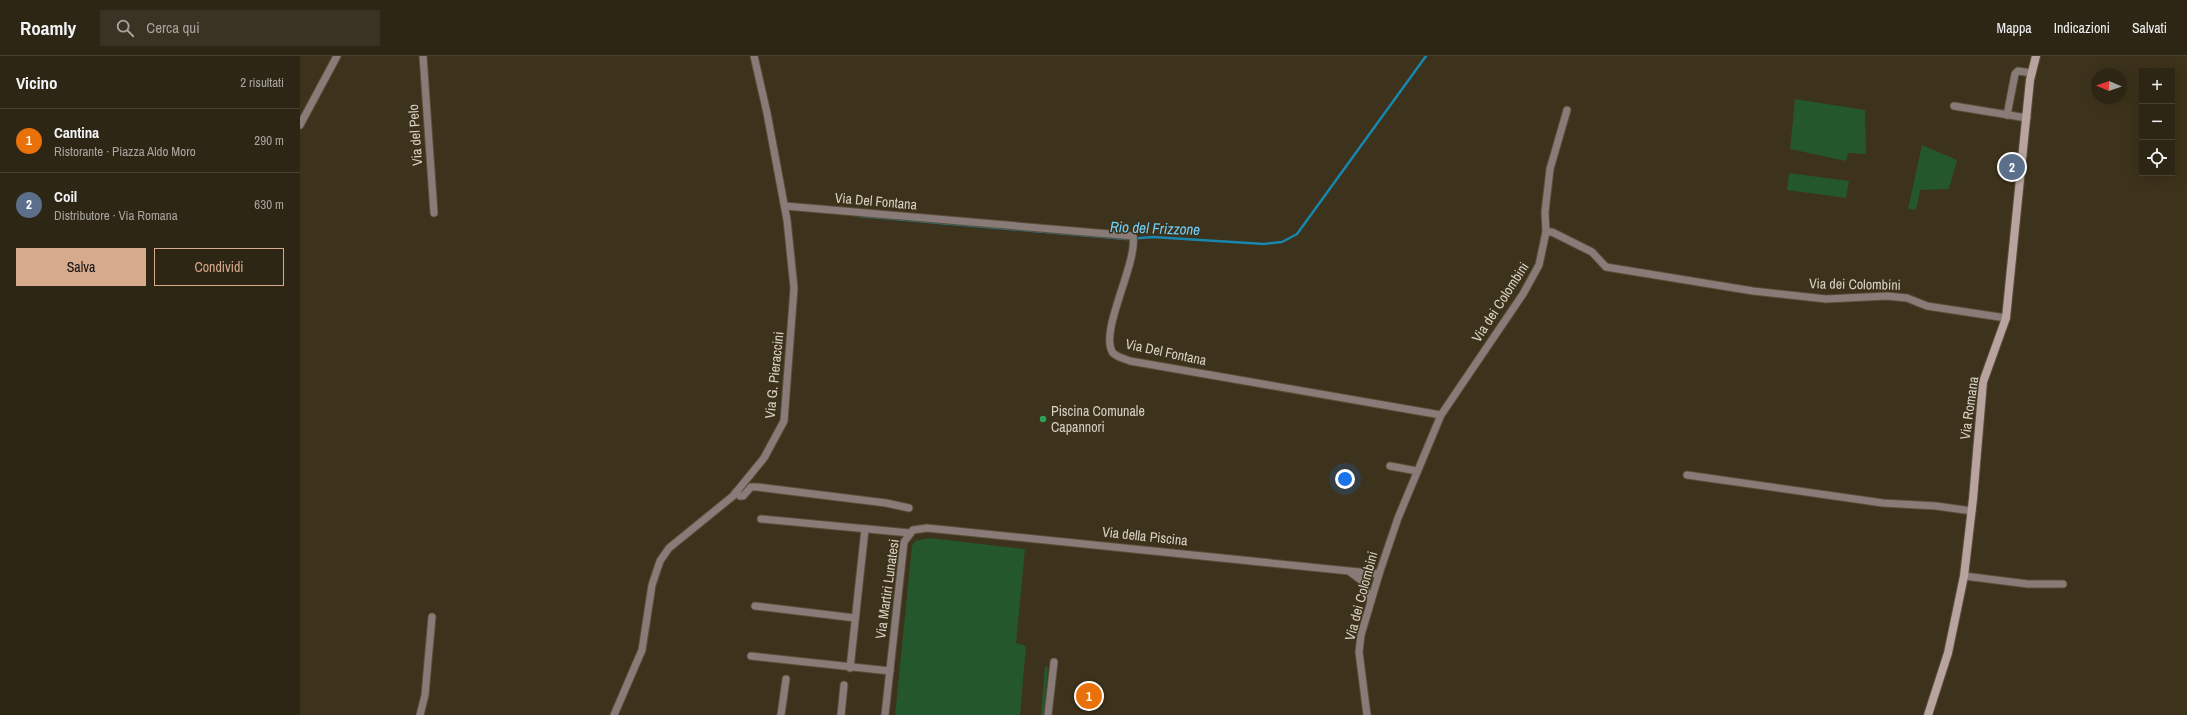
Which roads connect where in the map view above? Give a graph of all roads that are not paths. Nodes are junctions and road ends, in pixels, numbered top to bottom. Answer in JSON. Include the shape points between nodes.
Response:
{"nodes":[{"id":1,"x":337,"y":56,"type":"edge"},
{"id":2,"x":423,"y":56,"type":"edge"},
{"id":3,"x":754,"y":56,"type":"edge"},
{"id":4,"x":2036,"y":56,"type":"edge"},
{"id":5,"x":2032,"y":73,"type":"junction"},
{"id":6,"x":1954,"y":106,"type":"dead end"},
{"id":7,"x":1567,"y":110,"type":"dead end"},
{"id":8,"x":2007,"y":115,"type":"junction"},
{"id":9,"x":2027,"y":118,"type":"junction"},
{"id":10,"x":300,"y":125,"type":"edge"},
{"id":11,"x":784,"y":206,"type":"junction"},
{"id":12,"x":434,"y":213,"type":"dead end"},
{"id":13,"x":1546,"y":232,"type":"junction"},
{"id":14,"x":2006,"y":318,"type":"junction"},
{"id":15,"x":1441,"y":415,"type":"junction"},
{"id":16,"x":1390,"y":466,"type":"dead end"},
{"id":17,"x":1417,"y":470,"type":"junction"},
{"id":18,"x":1687,"y":475,"type":"dead end"},
{"id":19,"x":736,"y":492,"type":"junction"},
{"id":20,"x":909,"y":508,"type":"dead end"},
{"id":21,"x":1972,"y":511,"type":"junction"},
{"id":22,"x":761,"y":519,"type":"dead end"},
{"id":23,"x":865,"y":529,"type":"junction"},
{"id":24,"x":910,"y":533,"type":"junction"},
{"id":25,"x":1340,"y":568,"type":"junction"},
{"id":26,"x":1379,"y":574,"type":"junction"},
{"id":27,"x":1964,"y":576,"type":"junction"},
{"id":28,"x":2063,"y":584,"type":"dead end"},
{"id":29,"x":1371,"y":601,"type":"junction"},
{"id":30,"x":755,"y":606,"type":"dead end"},
{"id":31,"x":432,"y":617,"type":"dead end"},
{"id":32,"x":855,"y":618,"type":"junction"},
{"id":33,"x":751,"y":656,"type":"dead end"},
{"id":34,"x":1054,"y":662,"type":"dead end"},
{"id":35,"x":850,"y":668,"type":"junction"},
{"id":36,"x":890,"y":671,"type":"junction"},
{"id":37,"x":786,"y":679,"type":"dead end"},
{"id":38,"x":844,"y":685,"type":"dead end"},
{"id":39,"x":420,"y":715,"type":"edge"},
{"id":40,"x":614,"y":715,"type":"edge"},
{"id":41,"x":782,"y":715,"type":"edge"},
{"id":42,"x":841,"y":715,"type":"edge"},
{"id":43,"x":885,"y":715,"type":"edge"},
{"id":44,"x":1048,"y":715,"type":"edge"},
{"id":45,"x":1367,"y":715,"type":"edge"},
{"id":46,"x":1928,"y":715,"type":"edge"}],
"edges":[{"from":1,"to":10,"type":"street"},
{"from":2,"to":12,"type":"street","name":"Via del Pelo"},
{"from":3,"to":11,"type":"street","name":"Via G. Pieraccini"},
{"from":4,"to":5,"type":"street","name":"Via Romana"},
{"from":5,"to":8,"type":"street","via":[[2018,71],[2015,74]]},
{"from":5,"to":9,"type":"street","name":"Via Romana"},
{"from":6,"to":8,"type":"street"},
{"from":7,"to":13,"type":"street","via":[[1550,169],[1545,212]]},
{"from":8,"to":9,"type":"street"},
{"from":9,"to":14,"type":"street","name":"Via Romana"},
{"from":11,"to":15,"type":"street","name":"Via Del Fontana","via":[[1123,234],[1134,240],[1110,335],[1110,347],[1114,354],[1130,361]]},
{"from":11,"to":19,"type":"street","name":"Via G. Pieraccini","via":[[794,288],[784,421],[764,458]]},
{"from":13,"to":14,"type":"street","name":"Via dei Colombini","via":[[1552,232],[1592,252],[1606,267],[1826,299],[1887,296],[1907,298],[1926,306]]},
{"from":13,"to":15,"type":"street","name":"Via dei Colombini","via":[[1544,250],[1536,272]]},
{"from":14,"to":21,"type":"street","name":"Via Romana","via":[[1982,387]]},
{"from":15,"to":17,"type":"street","name":"Via dei Colombini"},
{"from":16,"to":17,"type":"street"},
{"from":17,"to":26,"type":"street","name":"Via dei Colombini"},
{"from":18,"to":21,"type":"street","via":[[1883,503]]},
{"from":19,"to":20,"type":"street","via":[[743,496],[751,488],[757,487]]},
{"from":19,"to":40,"type":"street","name":"Via G. Pieraccini","via":[[669,548],[660,561],[652,584],[642,650]]},
{"from":21,"to":27,"type":"street","name":"Via Romana"},
{"from":22,"to":23,"type":"street","name":"Via Martiri Lunatesi"},
{"from":23,"to":24,"type":"street","name":"Via Martiri Lunatesi"},
{"from":23,"to":32,"type":"street","name":"Via Martiri Lunatesi"},
{"from":24,"to":25,"type":"street","name":"Via della Piscina","via":[[913,530],[927,528]]},
{"from":24,"to":36,"type":"street","name":"Via Martiri Lunatesi","via":[[904,542]]},
{"from":25,"to":26,"type":"street","name":"Via della Piscina"},
{"from":25,"to":29,"type":"street","via":[[1362,580]]},
{"from":26,"to":29,"type":"street","name":"Via dei Colombini"},
{"from":27,"to":28,"type":"street","via":[[2028,584]]},
{"from":27,"to":46,"type":"street","name":"Via Romana","via":[[1948,653]]},
{"from":29,"to":45,"type":"street","name":"Via dei Colombini","via":[[1359,652]]},
{"from":30,"to":32,"type":"street","name":"Via Martiri Lunatesi"},
{"from":31,"to":39,"type":"street","via":[[425,695]]},
{"from":32,"to":35,"type":"street","name":"Via Martiri Lunatesi"},
{"from":33,"to":35,"type":"street"},
{"from":34,"to":44,"type":"street"},
{"from":35,"to":36,"type":"street"},
{"from":36,"to":43,"type":"street","name":"Via Martiri Lunatesi"},
{"from":37,"to":41,"type":"street"},
{"from":38,"to":42,"type":"street"}]}
